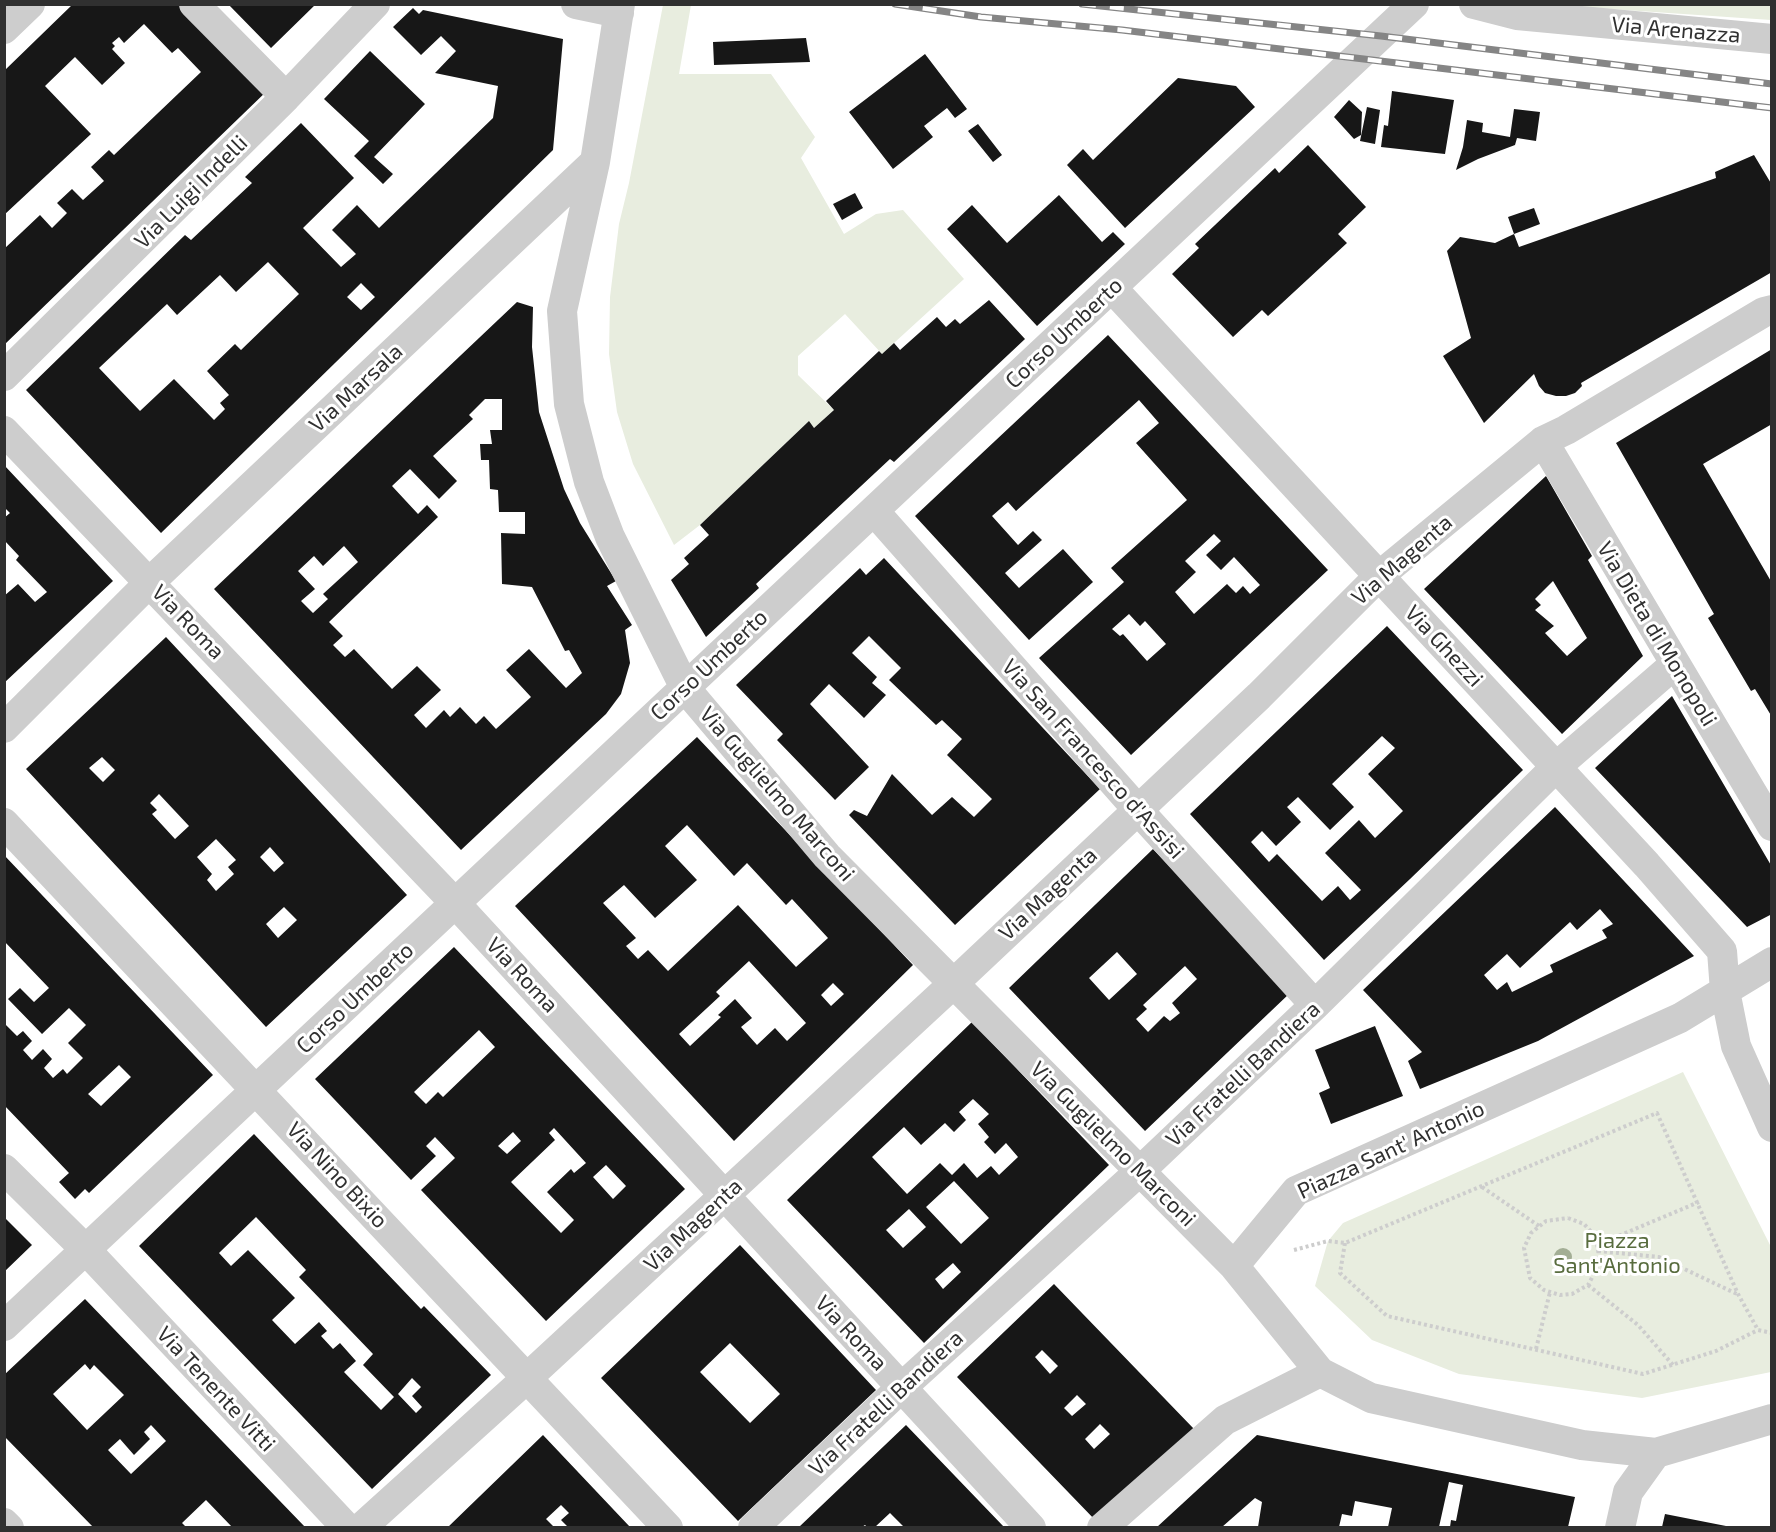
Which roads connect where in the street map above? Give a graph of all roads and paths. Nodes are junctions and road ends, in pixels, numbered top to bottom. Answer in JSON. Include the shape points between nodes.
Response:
{"nodes":[{"id":1,"x":30,"y":4,"type":"edge"},
{"id":2,"x":194,"y":4,"type":"edge"},
{"id":3,"x":375,"y":4,"type":"edge"},
{"id":4,"x":576,"y":4,"type":"edge"},
{"id":5,"x":1414,"y":4,"type":"edge"},
{"id":6,"x":1474,"y":4,"type":"edge"},
{"id":7,"x":619,"y":9,"type":"edge"},
{"id":8,"x":4,"y":29,"type":"edge"},
{"id":9,"x":1772,"y":39,"type":"edge"},
{"id":10,"x":286,"y":97,"type":"junction"},
{"id":11,"x":595,"y":162,"type":"junction"},
{"id":12,"x":1112,"y":288,"type":"junction"},
{"id":13,"x":1772,"y":310,"type":"edge"},
{"id":14,"x":4,"y":376,"type":"edge"},
{"id":15,"x":4,"y":430,"type":"edge"},
{"id":16,"x":1544,"y":441,"type":"junction"},
{"id":17,"x":874,"y":511,"type":"junction"},
{"id":18,"x":1379,"y":576,"type":"junction"},
{"id":19,"x":150,"y":582,"type":"junction"},
{"id":20,"x":1675,"y":664,"type":"junction"},
{"id":21,"x":685,"y":688,"type":"junction"},
{"id":22,"x":4,"y":728,"type":"edge"},
{"id":23,"x":1556,"y":767,"type":"junction"},
{"id":24,"x":1138,"y":810,"type":"junction"},
{"id":25,"x":4,"y":823,"type":"edge"},
{"id":26,"x":1772,"y":826,"type":"edge"},
{"id":27,"x":455,"y":903,"type":"junction"},
{"id":28,"x":1772,"y":962,"type":"edge"},
{"id":29,"x":953,"y":984,"type":"junction"},
{"id":30,"x":1725,"y":991,"type":"junction"},
{"id":31,"x":1315,"y":1005,"type":"junction"},
{"id":32,"x":256,"y":1090,"type":"junction"},
{"id":33,"x":1772,"y":1127,"type":"edge"},
{"id":34,"x":4,"y":1168,"type":"edge"},
{"id":35,"x":1140,"y":1171,"type":"junction"},
{"id":36,"x":1481,"y":1186,"type":"junction"},
{"id":37,"x":725,"y":1196,"type":"junction"},
{"id":38,"x":1699,"y":1202,"type":"junction"},
{"id":39,"x":1539,"y":1226,"type":"junction"},
{"id":40,"x":1345,"y":1243,"type":"junction"},
{"id":41,"x":1597,"y":1245,"type":"junction"},
{"id":42,"x":86,"y":1250,"type":"junction"},
{"id":43,"x":1598,"y":1251,"type":"junction"},
{"id":44,"x":1286,"y":1252,"type":"dead end"},
{"id":45,"x":1234,"y":1266,"type":"junction"},
{"id":46,"x":1588,"y":1285,"type":"junction"},
{"id":47,"x":1550,"y":1292,"type":"junction"},
{"id":48,"x":1738,"y":1294,"type":"junction"},
{"id":49,"x":4,"y":1326,"type":"edge"},
{"id":50,"x":1758,"y":1330,"type":"junction"},
{"id":51,"x":1772,"y":1334,"type":"edge"},
{"id":52,"x":1536,"y":1349,"type":"junction"},
{"id":53,"x":1673,"y":1365,"type":"junction"},
{"id":54,"x":1320,"y":1372,"type":"junction"},
{"id":55,"x":527,"y":1378,"type":"junction"},
{"id":56,"x":902,"y":1388,"type":"junction"},
{"id":57,"x":1772,"y":1419,"type":"edge"},
{"id":58,"x":1656,"y":1453,"type":"junction"},
{"id":59,"x":4,"y":1523,"type":"edge"},
{"id":60,"x":9,"y":1527,"type":"edge"},
{"id":61,"x":347,"y":1527,"type":"edge"},
{"id":62,"x":361,"y":1527,"type":"edge"},
{"id":63,"x":668,"y":1527,"type":"edge"},
{"id":64,"x":753,"y":1527,"type":"edge"},
{"id":65,"x":1031,"y":1527,"type":"edge"},
{"id":66,"x":1102,"y":1527,"type":"edge"},
{"id":67,"x":1620,"y":1527,"type":"edge"}],
"edges":[{"from":1,"to":8,"type":"street"},
{"from":2,"to":10,"type":"street"},
{"from":3,"to":10,"type":"street","name":"Via Luigi Indelli"},
{"from":4,"to":7,"type":"street"},
{"from":5,"to":12,"type":"street","name":"Corso Umberto"},
{"from":6,"to":9,"type":"street","name":"Via Arenazza","via":[[1518,15]]},
{"from":7,"to":11,"type":"street"},
{"from":10,"to":14,"type":"street","name":"Via Luigi Indelli"},
{"from":11,"to":19,"type":"street","name":"Via Marsala"},
{"from":11,"to":21,"type":"street","name":"Via Guglielmo Marconi","via":[[562,311],[569,404],[589,482],[610,537]]},
{"from":12,"to":17,"type":"street","name":"Corso Umberto"},
{"from":12,"to":18,"type":"street","name":"Via Ghezzi"},
{"from":13,"to":16,"type":"street","name":"Via Magenta"},
{"from":15,"to":19,"type":"street","name":"Via Roma"},
{"from":16,"to":18,"type":"street","name":"Via Magenta"},
{"from":16,"to":20,"type":"street","name":"Via Dieta di Monopoli"},
{"from":17,"to":21,"type":"street","name":"Corso Umberto"},
{"from":17,"to":24,"type":"street","name":"Via San Francesco d'Assisi"},
{"from":18,"to":23,"type":"street","name":"Via Ghezzi"},
{"from":18,"to":24,"type":"street","name":"Via Magenta"},
{"from":19,"to":22,"type":"street","name":"Via Marsala"},
{"from":19,"to":27,"type":"street","name":"Via Roma"},
{"from":20,"to":23,"type":"street","name":"Via Fratelli Bandiera"},
{"from":20,"to":26,"type":"street","name":"Via Dieta di Monopoli"},
{"from":21,"to":27,"type":"street","name":"Corso Umberto"},
{"from":21,"to":29,"type":"street","name":"Via Guglielmo Marconi","via":[[827,856]]},
{"from":23,"to":30,"type":"street","name":"Via Ghezzi","via":[[1722,951]]},
{"from":23,"to":31,"type":"street","name":"Via Fratelli Bandiera"},
{"from":24,"to":29,"type":"street","name":"Via Magenta"},
{"from":24,"to":31,"type":"street","name":"Via San Francesco d'Assisi"},
{"from":25,"to":32,"type":"street","name":"Via Nino Bixio"},
{"from":27,"to":32,"type":"street","name":"Corso Umberto"},
{"from":27,"to":37,"type":"street","name":"Via Roma"},
{"from":28,"to":30,"type":"street","name":"Piazza Sant' Antonio"},
{"from":29,"to":35,"type":"street","name":"Via Guglielmo Marconi"},
{"from":29,"to":37,"type":"street","name":"Via Magenta"},
{"from":30,"to":33,"type":"street","via":[[1736,1046]]},
{"from":30,"to":45,"type":"street","name":"Piazza Sant' Antonio","via":[[1680,1018],[1296,1191]]},
{"from":31,"to":35,"type":"street","name":"Via Fratelli Bandiera"},
{"from":32,"to":42,"type":"street","name":"Corso Umberto"},
{"from":32,"to":55,"type":"street","name":"Via Nino Bixio"},
{"from":34,"to":42,"type":"street","name":"Via Tenente Vitti"},
{"from":35,"to":45,"type":"street","name":"Via Guglielmo Marconi"},
{"from":35,"to":56,"type":"street","name":"Via Fratelli Bandiera"},
{"from":36,"to":38,"type":"path","via":[[1657,1113]]},
{"from":36,"to":39,"type":"path"},
{"from":36,"to":40,"type":"path"},
{"from":37,"to":55,"type":"street","name":"Via Magenta"},
{"from":37,"to":56,"type":"street","name":"Via Roma"},
{"from":38,"to":41,"type":"path"},
{"from":38,"to":48,"type":"path"},
{"from":39,"to":41,"type":"path","via":[[1568,1218],[1584,1224],[1596,1237]]},
{"from":39,"to":47,"type":"path","via":[[1524,1248],[1530,1278]]},
{"from":40,"to":44,"type":"path","via":[[1328,1241]]},
{"from":40,"to":52,"type":"path","via":[[1340,1273],[1387,1316]]},
{"from":41,"to":43,"type":"path"},
{"from":42,"to":49,"type":"street","name":"Corso Umberto"},
{"from":42,"to":61,"type":"street","name":"Via Tenente Vitti"},
{"from":43,"to":46,"type":"path","via":[[1600,1263]]},
{"from":43,"to":48,"type":"path","via":[[1659,1257]]},
{"from":45,"to":54,"type":"street"},
{"from":46,"to":47,"type":"path","via":[[1572,1294]]},
{"from":46,"to":53,"type":"path","via":[[1638,1325]]},
{"from":47,"to":52,"type":"path"},
{"from":48,"to":50,"type":"path"},
{"from":50,"to":51,"type":"path"},
{"from":50,"to":53,"type":"path","via":[[1716,1351]]},
{"from":52,"to":53,"type":"path","via":[[1642,1374]]},
{"from":54,"to":58,"type":"street","via":[[1371,1398],[1582,1445]]},
{"from":54,"to":66,"type":"street","via":[[1226,1420]]},
{"from":55,"to":62,"type":"street","name":"Via Magenta"},
{"from":55,"to":63,"type":"street","name":"Via Nino Bixio"},
{"from":56,"to":64,"type":"street","name":"Via Fratelli Bandiera"},
{"from":56,"to":65,"type":"street","name":"Via Roma"},
{"from":57,"to":58,"type":"street"},
{"from":58,"to":67,"type":"street","via":[[1628,1492]]},
{"from":59,"to":60,"type":"street"}]}
